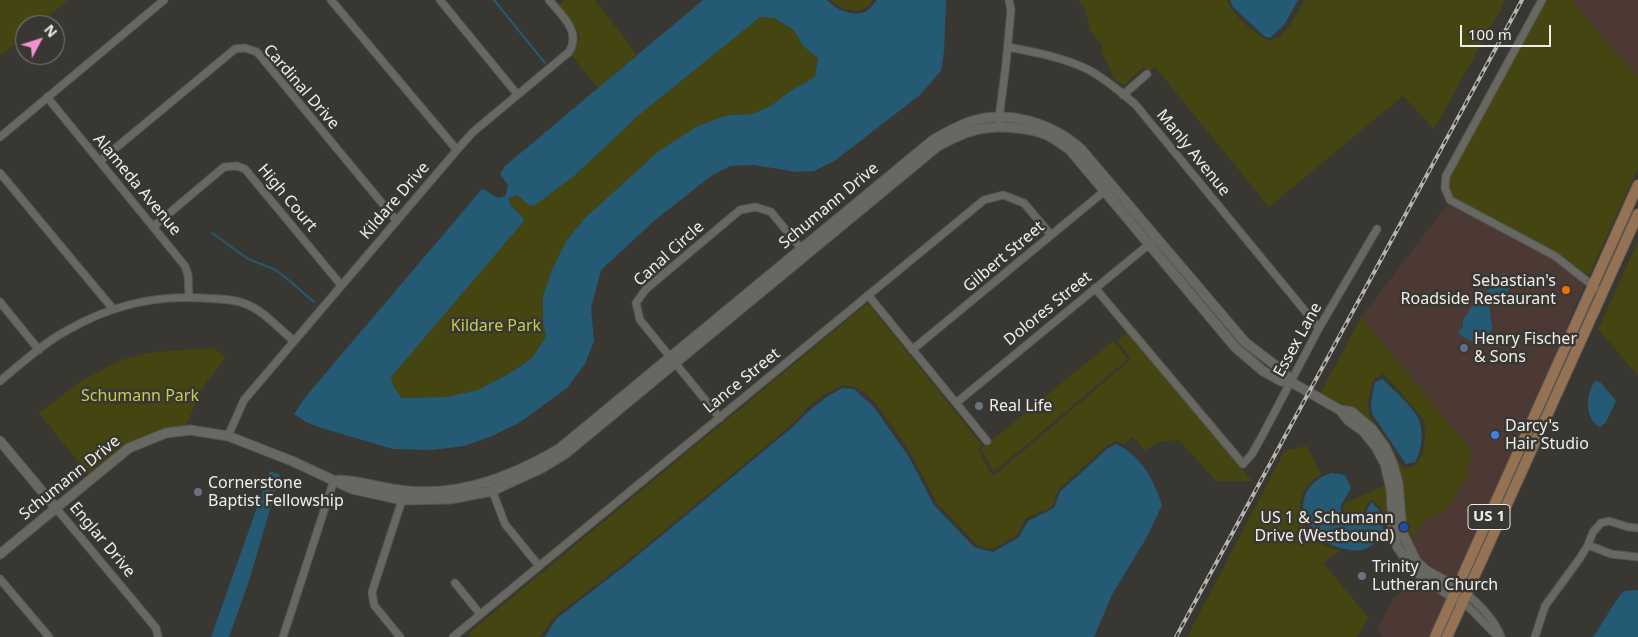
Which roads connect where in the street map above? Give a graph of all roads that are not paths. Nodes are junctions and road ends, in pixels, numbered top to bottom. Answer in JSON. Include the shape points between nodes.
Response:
{"nodes":[{"id":1,"x":164,"y":0,"type":"edge"},
{"id":2,"x":331,"y":0,"type":"edge"},
{"id":3,"x":440,"y":0,"type":"edge"},
{"id":4,"x":549,"y":0,"type":"edge"},
{"id":5,"x":1009,"y":0,"type":"edge"},
{"id":6,"x":1542,"y":0,"type":"edge"},
{"id":7,"x":1008,"y":47,"type":"junction"},
{"id":8,"x":1147,"y":74,"type":"dead end"},
{"id":9,"x":517,"y":94,"type":"junction"},
{"id":10,"x":1123,"y":95,"type":"junction"},
{"id":11,"x":47,"y":97,"type":"junction"},
{"id":12,"x":999,"y":121,"type":"junction"},
{"id":13,"x":0,"y":137,"type":"edge"},
{"id":14,"x":456,"y":150,"type":"junction"},
{"id":15,"x":100,"y":161,"type":"junction"},
{"id":16,"x":0,"y":173,"type":"edge"},
{"id":17,"x":1113,"y":184,"type":"junction"},
{"id":18,"x":1638,"y":185,"type":"edge"},
{"id":19,"x":1105,"y":191,"type":"junction"},
{"id":20,"x":1638,"y":214,"type":"edge"},
{"id":21,"x":396,"y":220,"type":"junction"},
{"id":22,"x":154,"y":226,"type":"junction"},
{"id":23,"x":1377,"y":229,"type":"dead end"},
{"id":24,"x":1051,"y":235,"type":"junction"},
{"id":25,"x":1157,"y":238,"type":"junction"},
{"id":26,"x":1149,"y":244,"type":"junction"},
{"id":27,"x":804,"y":253,"type":"junction"},
{"id":28,"x":341,"y":285,"type":"junction"},
{"id":29,"x":1593,"y":285,"type":"junction"},
{"id":30,"x":1096,"y":288,"type":"junction"},
{"id":31,"x":1200,"y":290,"type":"junction"},
{"id":32,"x":1602,"y":293,"type":"junction"},
{"id":33,"x":868,"y":296,"type":"junction"},
{"id":34,"x":189,"y":297,"type":"junction"},
{"id":35,"x":1193,"y":297,"type":"junction"},
{"id":36,"x":0,"y":302,"type":"edge"},
{"id":37,"x":113,"y":309,"type":"junction"},
{"id":38,"x":1319,"y":328,"type":"junction"},
{"id":39,"x":1243,"y":340,"type":"junction"},
{"id":40,"x":294,"y":341,"type":"junction"},
{"id":41,"x":1235,"y":347,"type":"junction"},
{"id":42,"x":39,"y":350,"type":"junction"},
{"id":43,"x":912,"y":350,"type":"junction"},
{"id":44,"x":673,"y":361,"type":"junction"},
{"id":45,"x":0,"y":381,"type":"edge"},
{"id":46,"x":1291,"y":382,"type":"junction"},
{"id":47,"x":956,"y":403,"type":"junction"},
{"id":48,"x":1340,"y":410,"type":"junction"},
{"id":49,"x":720,"y":418,"type":"junction"},
{"id":50,"x":228,"y":436,"type":"junction"},
{"id":51,"x":0,"y":441,"type":"edge"},
{"id":52,"x":987,"y":441,"type":"dead end"},
{"id":53,"x":334,"y":480,"type":"junction"},
{"id":54,"x":490,"y":487,"type":"junction"},
{"id":55,"x":405,"y":491,"type":"junction"},
{"id":56,"x":402,"y":500,"type":"junction"},
{"id":57,"x":56,"y":508,"type":"junction"},
{"id":58,"x":1638,"y":528,"type":"edge"},
{"id":59,"x":1588,"y":545,"type":"junction"},
{"id":60,"x":0,"y":554,"type":"edge"},
{"id":61,"x":1638,"y":558,"type":"edge"},
{"id":62,"x":539,"y":566,"type":"junction"},
{"id":63,"x":0,"y":579,"type":"edge"},
{"id":64,"x":455,"y":583,"type":"dead end"},
{"id":65,"x":1458,"y":588,"type":"junction"},
{"id":66,"x":1453,"y":598,"type":"junction"},
{"id":67,"x":1465,"y":599,"type":"junction"},
{"id":68,"x":480,"y":614,"type":"junction"},
{"id":69,"x":49,"y":637,"type":"edge"},
{"id":70,"x":158,"y":637,"type":"edge"},
{"id":71,"x":283,"y":637,"type":"edge"},
{"id":72,"x":400,"y":637,"type":"edge"},
{"id":73,"x":453,"y":637,"type":"edge"},
{"id":74,"x":1435,"y":637,"type":"edge"},
{"id":75,"x":1447,"y":637,"type":"edge"},
{"id":76,"x":1500,"y":637,"type":"edge"},
{"id":77,"x":1535,"y":637,"type":"edge"}],
"edges":[{"from":1,"to":11,"type":"street"},
{"from":2,"to":14,"type":"street"},
{"from":3,"to":9,"type":"street"},
{"from":4,"to":9,"type":"street","name":"Kildare Drive","via":[[571,27],[572,45],[567,54]]},
{"from":5,"to":7,"type":"street"},
{"from":6,"to":29,"type":"street","via":[[1446,176],[1445,188],[1450,200],[1555,256]]},
{"from":7,"to":10,"type":"street","name":"Manly Avenue","via":[[1088,69]]},
{"from":7,"to":12,"type":"street"},
{"from":8,"to":10,"type":"street"},
{"from":9,"to":14,"type":"street","name":"Kildare Drive"},
{"from":10,"to":38,"type":"street","name":"Manly Avenue","via":[[1135,104]]},
{"from":11,"to":13,"type":"street"},
{"from":11,"to":15,"type":"street","name":"Alameda Avenue"},
{"from":12,"to":17,"type":"street","name":"Schumann Drive","via":[[1027,120],[1057,131],[1081,149]]},
{"from":12,"to":19,"type":"street","name":"Schumann Drive","via":[[1046,135],[1070,150]]},
{"from":12,"to":27,"type":"street","name":"Schumann Drive","via":[[972,121],[932,140]]},
{"from":14,"to":21,"type":"street","name":"Kildare Drive"},
{"from":15,"to":21,"type":"street","name":"Cardinal Drive","via":[[235,50],[245,48],[257,52]]},
{"from":15,"to":22,"type":"street","name":"Alameda Avenue"},
{"from":16,"to":37,"type":"street"},
{"from":17,"to":19,"type":"street","name":"Gilbert Street"},
{"from":17,"to":25,"type":"street","name":"Schumann Drive"},
{"from":18,"to":29,"type":"main road","number":"US 1"},
{"from":19,"to":24,"type":"street","name":"Gilbert Street"},
{"from":19,"to":26,"type":"street","name":"Schumann Drive"},
{"from":20,"to":32,"type":"main road","number":"US 1"},
{"from":21,"to":28,"type":"street","name":"Kildare Drive"},
{"from":22,"to":28,"type":"street","name":"High Court","via":[[224,167],[237,166],[245,169]]},
{"from":22,"to":34,"type":"street","name":"Alameda Avenue","via":[[186,266]]},
{"from":23,"to":38,"type":"street","name":"Essex Lane"},
{"from":24,"to":33,"type":"street","name":"Lance Street","via":[[1024,203],[1003,195],[984,200]]},
{"from":24,"to":43,"type":"street","name":"Gilbert Street"},
{"from":25,"to":26,"type":"street","name":"Dolores Street"},
{"from":25,"to":31,"type":"street","name":"Schumann Drive"},
{"from":26,"to":30,"type":"street","name":"Dolores Street"},
{"from":26,"to":35,"type":"street","name":"Schumann Drive"},
{"from":27,"to":44,"type":"street","name":"Schumann Drive"},
{"from":27,"to":44,"type":"street","name":"Canal Circle","via":[[770,212],[756,207],[740,210],[646,289],[636,303],[640,320]]},
{"from":28,"to":40,"type":"street","name":"Kildare Drive"},
{"from":29,"to":32,"type":"street"},
{"from":29,"to":65,"type":"main road","number":"US 1"},
{"from":30,"to":46,"type":"street","name":"Essex Lane","via":[[1243,464],[1252,454]]},
{"from":30,"to":47,"type":"street","name":"Dolores Street"},
{"from":31,"to":35,"type":"street"},
{"from":31,"to":39,"type":"street","name":"Schumann Drive"},
{"from":32,"to":67,"type":"main road","number":"US 1"},
{"from":33,"to":43,"type":"street"},
{"from":33,"to":49,"type":"street","name":"Lance Street"},
{"from":34,"to":37,"type":"street","via":[[160,299]]},
{"from":34,"to":40,"type":"street","via":[[229,299],[245,304]]},
{"from":35,"to":41,"type":"street","name":"Schumann Drive"},
{"from":36,"to":42,"type":"street"},
{"from":37,"to":42,"type":"street","via":[[65,331]]},
{"from":38,"to":46,"type":"street","name":"Essex Lane"},
{"from":39,"to":41,"type":"street"},
{"from":39,"to":46,"type":"street","name":"Schumann Drive","via":[[1284,372]]},
{"from":40,"to":50,"type":"street","name":"Kildare Drive","via":[[244,400]]},
{"from":41,"to":46,"type":"street","name":"Schumann Drive","via":[[1263,371],[1281,381]]},
{"from":42,"to":45,"type":"street"},
{"from":43,"to":47,"type":"street"},
{"from":44,"to":49,"type":"street","name":"Canal Circle"},
{"from":44,"to":54,"type":"street","name":"Schumann Drive","via":[[560,449]]},
{"from":46,"to":48,"type":"street","name":"Schumann Drive"},
{"from":47,"to":52,"type":"street"},
{"from":48,"to":65,"type":"street","name":"Schumann Drive","via":[[1352,412],[1372,429],[1385,447],[1398,483],[1402,532],[1416,561]]},
{"from":48,"to":66,"type":"street","name":"Schumann Drive","via":[[1363,431],[1385,464],[1397,546],[1412,568]]},
{"from":49,"to":62,"type":"street","name":"Lance Street"},
{"from":50,"to":53,"type":"street","name":"Schumann Drive"},
{"from":50,"to":57,"type":"street","name":"Schumann Drive","via":[[190,430],[166,433],[129,448]]},
{"from":51,"to":57,"type":"street","name":"Englar Drive"},
{"from":53,"to":55,"type":"street","name":"Schumann Drive"},
{"from":53,"to":56,"type":"street","name":"Schumann Drive","via":[[352,489]]},
{"from":53,"to":71,"type":"street"},
{"from":54,"to":55,"type":"street","name":"Schumann Drive"},
{"from":54,"to":56,"type":"street","name":"Schumann Drive","via":[[450,499]]},
{"from":54,"to":62,"type":"street","via":[[505,524]]},
{"from":55,"to":56,"type":"street"},
{"from":56,"to":72,"type":"street","via":[[372,592],[374,605]]},
{"from":57,"to":60,"type":"street","name":"Schumann Drive"},
{"from":57,"to":70,"type":"street","name":"Englar Drive","via":[[156,628]]},
{"from":58,"to":59,"type":"street","via":[[1609,520],[1592,532]]},
{"from":59,"to":61,"type":"street","via":[[1611,554]]},
{"from":59,"to":77,"type":"street","via":[[1545,606]]},
{"from":62,"to":68,"type":"street","name":"Lance Street"},
{"from":63,"to":69,"type":"street"},
{"from":64,"to":68,"type":"street"},
{"from":65,"to":66,"type":"main road","number":"US 1"},
{"from":65,"to":67,"type":"street","name":"Schumann Drive"},
{"from":66,"to":67,"type":"street","name":"Schumann Drive"},
{"from":66,"to":74,"type":"main road","number":"US 1"},
{"from":67,"to":75,"type":"main road","number":"US 1"},
{"from":67,"to":76,"type":"street","via":[[1477,602],[1497,627]]},
{"from":68,"to":73,"type":"street","name":"Lance Street"}]}
